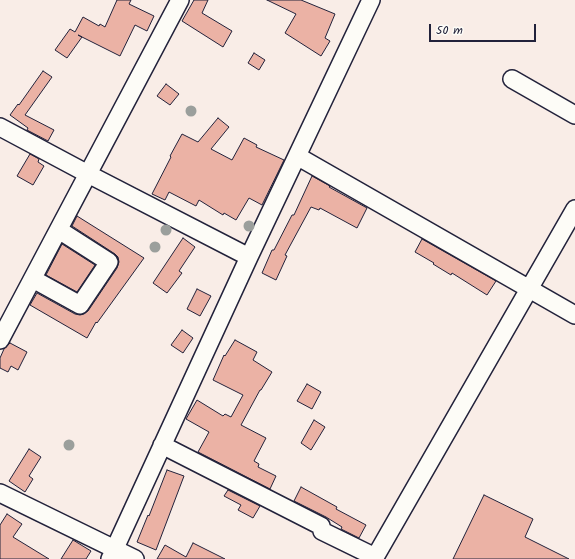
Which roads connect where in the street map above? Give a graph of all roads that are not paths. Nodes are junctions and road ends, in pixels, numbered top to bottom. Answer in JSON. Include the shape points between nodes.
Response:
{"nodes":[{"id":1,"x":180,"y":0,"type":"edge"},
{"id":2,"x":370,"y":0,"type":"edge"},
{"id":3,"x":512,"y":79,"type":"dead end"},
{"id":4,"x":575,"y":115,"type":"edge"},
{"id":5,"x":0,"y":127,"type":"edge"},
{"id":6,"x":297,"y":156,"type":"junction"},
{"id":7,"x":88,"y":174,"type":"junction"},
{"id":8,"x":575,"y":209,"type":"edge"},
{"id":9,"x":59,"y":230,"type":"junction"},
{"id":10,"x":249,"y":257,"type":"junction"},
{"id":11,"x":33,"y":279,"type":"junction"},
{"id":12,"x":528,"y":289,"type":"junction"},
{"id":13,"x":575,"y":315,"type":"edge"},
{"id":14,"x":0,"y":340,"type":"edge"},
{"id":15,"x":162,"y":445,"type":"junction"},
{"id":16,"x":3,"y":499,"type":"edge"},
{"id":17,"x":112,"y":554,"type":"edge"},
{"id":18,"x":375,"y":558,"type":"edge"},
{"id":19,"x":135,"y":559,"type":"edge"}],
"edges":[{"from":1,"to":7,"type":"street"},
{"from":2,"to":6,"type":"street"},
{"from":3,"to":4,"type":"street"},
{"from":5,"to":7,"type":"street"},
{"from":6,"to":10,"type":"street"},
{"from":6,"to":12,"type":"street"},
{"from":7,"to":9,"type":"street"},
{"from":7,"to":10,"type":"street"},
{"from":8,"to":12,"type":"street"},
{"from":9,"to":11,"type":"street"},
{"from":9,"to":11,"type":"street","via":[[109,262],[80,304]]},
{"from":10,"to":15,"type":"street"},
{"from":11,"to":14,"type":"street"},
{"from":12,"to":13,"type":"street"},
{"from":12,"to":18,"type":"street"},
{"from":15,"to":17,"type":"street"},
{"from":15,"to":18,"type":"street","via":[[321,526],[322,531]]},
{"from":16,"to":17,"type":"street"},
{"from":17,"to":19,"type":"street"}]}
